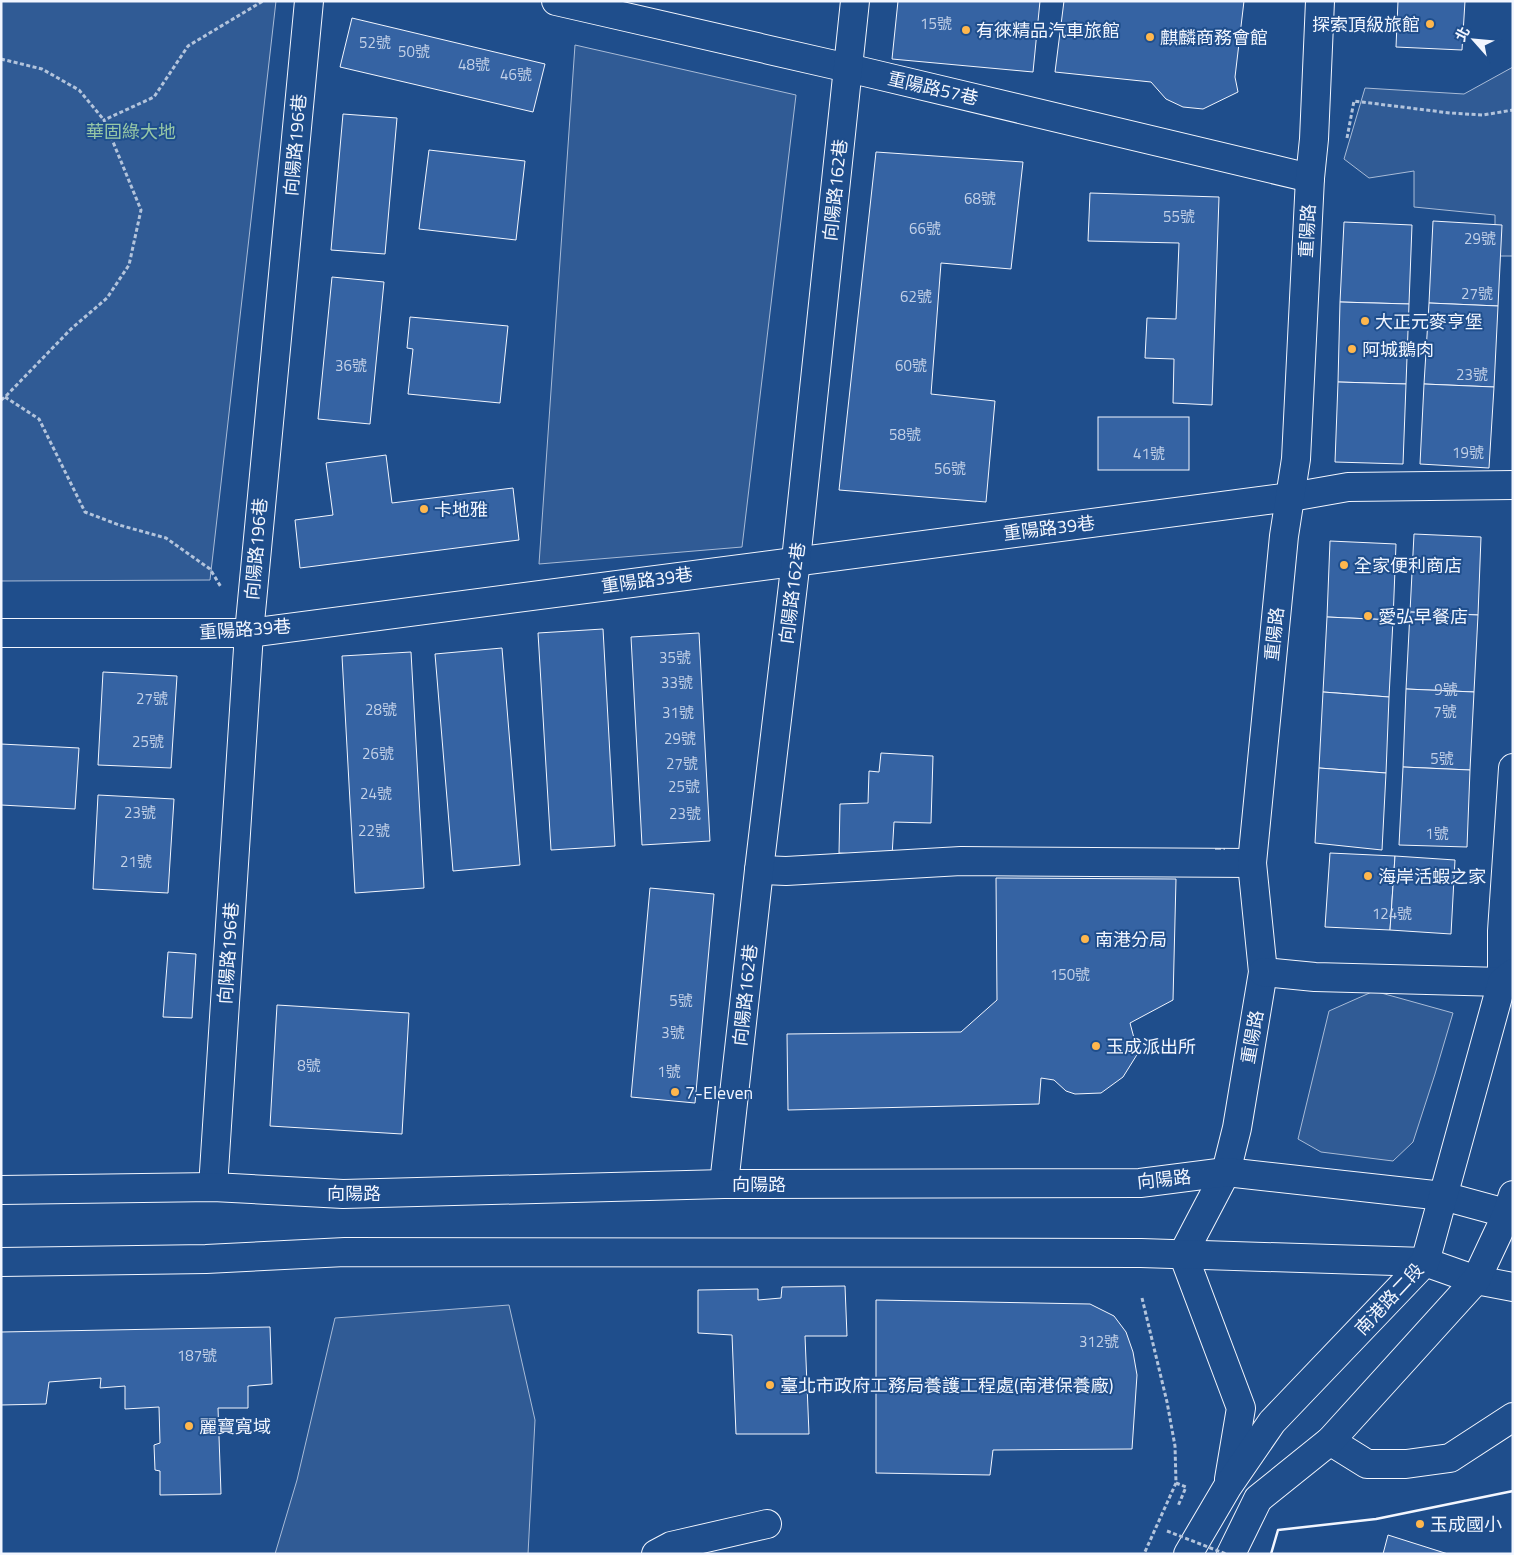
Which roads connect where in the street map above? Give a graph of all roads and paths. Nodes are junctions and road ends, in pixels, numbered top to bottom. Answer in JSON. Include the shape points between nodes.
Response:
{"nodes":[{"id":1,"x":263,"y":1,"type":"edge"},
{"id":2,"x":309,"y":1,"type":"edge"},
{"id":3,"x":556,"y":1,"type":"edge"},
{"id":4,"x":855,"y":1,"type":"edge"},
{"id":5,"x":1320,"y":1,"type":"edge"},
{"id":6,"x":1,"y":59,"type":"edge"},
{"id":7,"x":848,"y":68,"type":"junction"},
{"id":8,"x":1513,"y":110,"type":"edge"},
{"id":9,"x":104,"y":120,"type":"junction"},
{"id":10,"x":1347,"y":139,"type":"dead end"},
{"id":11,"x":1310,"y":178,"type":"junction"},
{"id":12,"x":5,"y":397,"type":"junction"},
{"id":13,"x":1,"y":400,"type":"edge"},
{"id":14,"x":1513,"y":485,"type":"edge"},
{"id":15,"x":1291,"y":497,"type":"junction"},
{"id":16,"x":796,"y":560,"type":"junction"},
{"id":17,"x":224,"y":593,"type":"dead end"},
{"id":18,"x":248,"y":632,"type":"junction"},
{"id":19,"x":1,"y":633,"type":"edge"},
{"id":20,"x":1513,"y":768,"type":"edge"},
{"id":21,"x":1252,"y":863,"type":"junction"},
{"id":22,"x":759,"y":870,"type":"junction"},
{"id":23,"x":1263,"y":972,"type":"junction"},
{"id":24,"x":1508,"y":978,"type":"edge"},
{"id":25,"x":1226,"y":1172,"type":"junction"},
{"id":26,"x":724,"y":1184,"type":"junction"},
{"id":27,"x":213,"y":1187,"type":"junction"},
{"id":28,"x":1,"y":1190,"type":"edge"},
{"id":29,"x":1443,"y":1196,"type":"junction"},
{"id":30,"x":1511,"y":1208,"type":"edge"},
{"id":31,"x":1184,"y":1254,"type":"junction"},
{"id":32,"x":1,"y":1262,"type":"edge"},
{"id":33,"x":1425,"y":1262,"type":"junction"},
{"id":34,"x":1476,"y":1280,"type":"junction"},
{"id":35,"x":1513,"y":1287,"type":"edge"},
{"id":36,"x":1142,"y":1298,"type":"dead end"},
{"id":37,"x":1513,"y":1417,"type":"edge"},
{"id":38,"x":1330,"y":1441,"type":"junction"},
{"id":39,"x":1176,"y":1483,"type":"junction"},
{"id":40,"x":1228,"y":1486,"type":"junction"},
{"id":41,"x":1186,"y":1487,"type":"dead end"},
{"id":42,"x":767,"y":1524,"type":"dead end"},
{"id":43,"x":1167,"y":1531,"type":"dead end"},
{"id":44,"x":656,"y":1554,"type":"edge"},
{"id":45,"x":1144,"y":1554,"type":"edge"},
{"id":46,"x":1188,"y":1554,"type":"edge"},
{"id":47,"x":1226,"y":1554,"type":"edge"},
{"id":48,"x":1231,"y":1554,"type":"edge"}],
"edges":[{"from":1,"to":9,"type":"path","via":[[188,46],[154,97]]},
{"from":2,"to":18,"type":"street","name":"向陽路196巷"},
{"from":3,"to":7,"type":"street","name":"重陽路57巷"},
{"from":4,"to":7,"type":"street","name":"向陽路162巷"},
{"from":5,"to":11,"type":"street","name":"重陽路"},
{"from":6,"to":9,"type":"path","via":[[42,70],[79,90]]},
{"from":7,"to":11,"type":"street","name":"重陽路57巷"},
{"from":7,"to":16,"type":"street","name":"向陽路162巷"},
{"from":8,"to":10,"type":"path","via":[[1483,115],[1354,101]]},
{"from":9,"to":12,"type":"path","via":[[141,210],[129,265],[107,298]]},
{"from":11,"to":15,"type":"street","name":"重陽路","via":[[1296,459]]},
{"from":12,"to":13,"type":"path"},
{"from":12,"to":17,"type":"path","via":[[38,419],[85,512],[119,526],[166,538],[210,569]]},
{"from":14,"to":15,"type":"street","name":"重陽路39巷","via":[[1348,487]]},
{"from":15,"to":16,"type":"street","name":"重陽路39巷"},
{"from":15,"to":21,"type":"street","name":"重陽路","via":[[1284,536]]},
{"from":16,"to":18,"type":"street","name":"重陽路39巷"},
{"from":16,"to":22,"type":"street","name":"向陽路162巷"},
{"from":18,"to":19,"type":"street","name":"重陽路39巷"},
{"from":18,"to":27,"type":"street","name":"向陽路196巷"},
{"from":20,"to":24,"type":"street","name":"南港路二段","via":[[1502,930]]},
{"from":21,"to":22,"type":"street","via":[[961,861],[786,872]]},
{"from":21,"to":23,"type":"street","name":"重陽路"},
{"from":22,"to":26,"type":"street","name":"向陽路162巷"},
{"from":23,"to":24,"type":"street","via":[[1315,977]]},
{"from":23,"to":25,"type":"street","name":"重陽路"},
{"from":24,"to":29,"type":"street","name":"南港路二段"},
{"from":25,"to":26,"type":"street","name":"向陽路","via":[[1140,1183]]},
{"from":25,"to":29,"type":"street","name":"向陽路"},
{"from":25,"to":31,"type":"street","name":"重陽路"},
{"from":26,"to":27,"type":"street","name":"向陽路","via":[[343,1194]]},
{"from":27,"to":28,"type":"street","name":"向陽路"},
{"from":29,"to":30,"type":"street","name":"向陽路"},
{"from":29,"to":33,"type":"street","name":"南港路二段"},
{"from":30,"to":34,"type":"street"},
{"from":31,"to":32,"type":"street","via":[[345,1252],[206,1259]]},
{"from":31,"to":33,"type":"street"},
{"from":31,"to":40,"type":"street","via":[[1240,1408]]},
{"from":33,"to":34,"type":"street"},
{"from":33,"to":40,"type":"street","name":"南港路二段","via":[[1272,1422]]},
{"from":34,"to":35,"type":"street"},
{"from":34,"to":38,"type":"street"},
{"from":36,"to":39,"type":"path","via":[[1168,1402],[1175,1446]]},
{"from":37,"to":38,"type":"street","via":[[1450,1458],[1406,1464],[1367,1464]]},
{"from":38,"to":48,"type":"street","via":[[1258,1499]]},
{"from":39,"to":41,"type":"path"},
{"from":39,"to":45,"type":"path"},
{"from":40,"to":46,"type":"street","name":"南港路二段"},
{"from":42,"to":44,"type":"street","via":[[671,1546]]},
{"from":43,"to":47,"type":"path","bridge":true}]}
